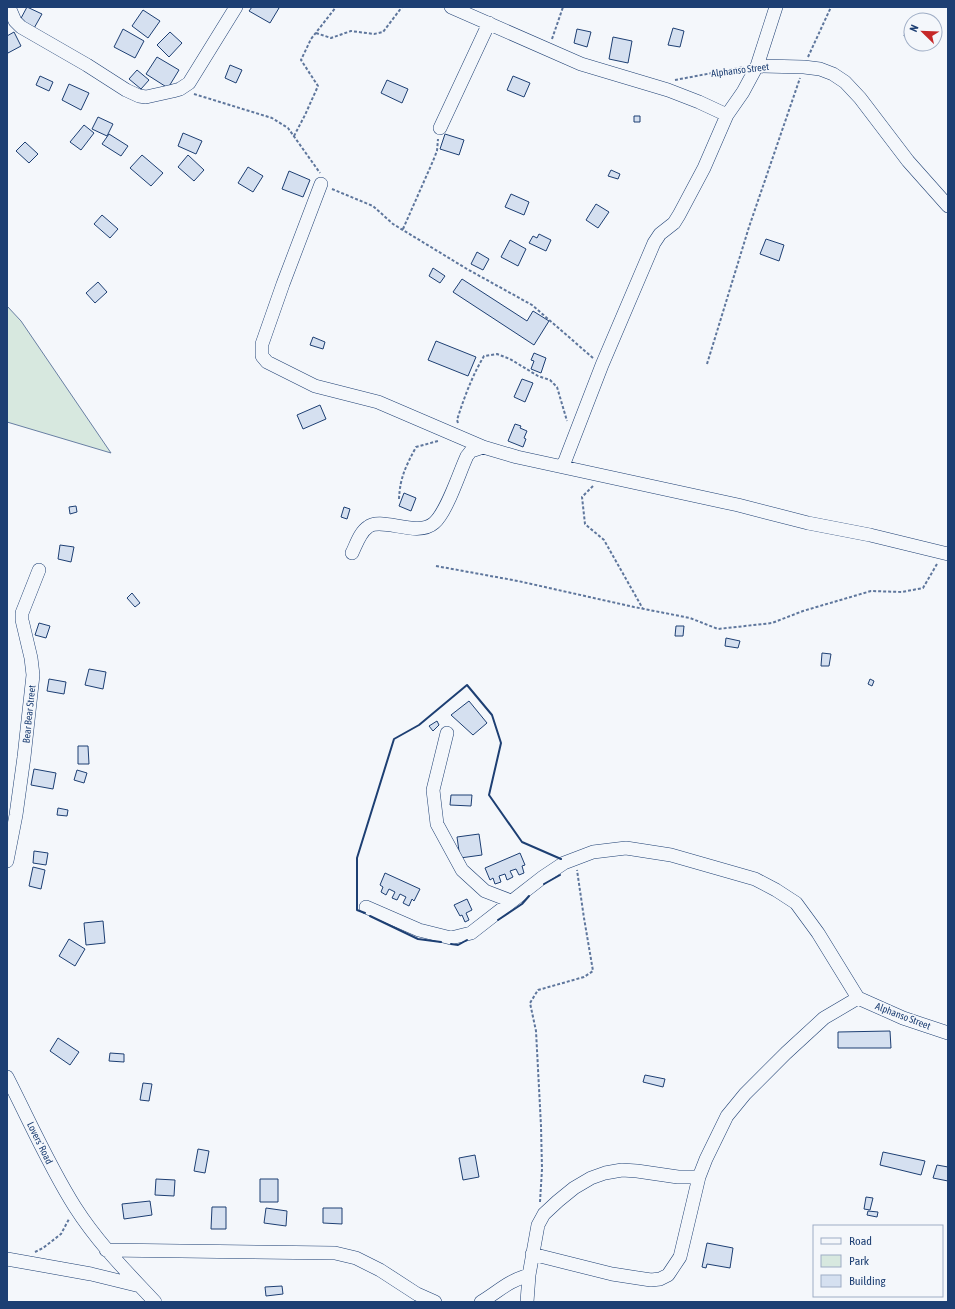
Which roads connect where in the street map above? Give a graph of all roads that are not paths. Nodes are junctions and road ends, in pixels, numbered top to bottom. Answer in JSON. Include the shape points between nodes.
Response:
{"nodes":[{"id":1,"x":10,"y":7,"type":"edge"},
{"id":2,"x":236,"y":7,"type":"edge"},
{"id":3,"x":451,"y":7,"type":"edge"},
{"id":4,"x":776,"y":7,"type":"edge"},
{"id":5,"x":489,"y":23,"type":"junction"},
{"id":6,"x":757,"y":66,"type":"junction"},
{"id":7,"x":727,"y":115,"type":"junction"},
{"id":8,"x":440,"y":128,"type":"road end"},
{"id":9,"x":322,"y":184,"type":"road end"},
{"id":10,"x":948,"y":206,"type":"edge"},
{"id":11,"x":482,"y":447,"type":"junction"},
{"id":12,"x":563,"y":466,"type":"junction"},
{"id":13,"x":352,"y":553,"type":"dead end"},
{"id":14,"x":946,"y":553,"type":"edge"},
{"id":15,"x":39,"y":570,"type":"dead end"},
{"id":16,"x":447,"y":733,"type":"dead end"},
{"id":17,"x":7,"y":861,"type":"edge"},
{"id":18,"x":512,"y":901,"type":"junction"},
{"id":19,"x":366,"y":907,"type":"dead end"},
{"id":20,"x":858,"y":998,"type":"junction"},
{"id":21,"x":948,"y":1033,"type":"edge"},
{"id":22,"x":7,"y":1077,"type":"edge"},
{"id":23,"x":699,"y":1177,"type":"junction"},
{"id":24,"x":106,"y":1250,"type":"junction"},
{"id":25,"x":532,"y":1254,"type":"junction"},
{"id":26,"x":11,"y":1260,"type":"edge"},
{"id":27,"x":529,"y":1275,"type":"junction"},
{"id":28,"x":140,"y":1286,"type":"junction"},
{"id":29,"x":155,"y":1302,"type":"edge"},
{"id":30,"x":435,"y":1302,"type":"edge"},
{"id":31,"x":481,"y":1302,"type":"edge"},
{"id":32,"x":527,"y":1302,"type":"edge"}],
"edges":[{"from":1,"to":2,"type":"street","via":[[15,21],[22,27],[126,90],[146,97],[180,89],[189,83]]},
{"from":3,"to":5,"type":"street"},
{"from":4,"to":6,"type":"street"},
{"from":5,"to":7,"type":"street","via":[[595,69],[651,84]]},
{"from":5,"to":8,"type":"street"},
{"from":6,"to":7,"type":"street"},
{"from":6,"to":10,"type":"street","name":"Alphanso Street","via":[[820,69],[845,82],[908,161]]},
{"from":7,"to":12,"type":"street","via":[[704,168],[679,215],[654,243],[602,365]]},
{"from":9,"to":11,"type":"street","via":[[262,344],[262,356],[267,362],[315,386],[394,407]]},
{"from":11,"to":12,"type":"street"},
{"from":11,"to":13,"type":"street","via":[[471,451],[467,456],[443,513],[435,522],[415,528],[378,523],[368,526]]},
{"from":12,"to":14,"type":"street"},
{"from":15,"to":17,"type":"street","name":"Bear Bear Street","via":[[22,613],[33,675],[16,815]]},
{"from":16,"to":18,"type":"street","via":[[433,790],[438,824],[462,870],[485,891]]},
{"from":18,"to":19,"type":"street","via":[[471,933],[451,938],[419,930]]},
{"from":18,"to":20,"type":"street","via":[[564,863],[593,852],[626,848],[671,856],[755,880],[796,903],[818,933]]},
{"from":20,"to":21,"type":"street","name":"Alphanso Street","via":[[903,1018]]},
{"from":20,"to":23,"type":"street","via":[[824,1018],[745,1094],[727,1116]]},
{"from":22,"to":24,"type":"street","name":"Lovers' Road","via":[[75,1207]]},
{"from":23,"to":25,"type":"street","via":[[622,1170],[591,1178],[574,1188],[544,1214],[538,1225]]},
{"from":23,"to":25,"type":"street","via":[[680,1257],[668,1275],[660,1279],[612,1274]]},
{"from":24,"to":28,"type":"street","name":"Lovers' Road"},
{"from":24,"to":30,"type":"street","via":[[335,1253],[356,1258]]},
{"from":25,"to":27,"type":"street"},
{"from":26,"to":28,"type":"street","via":[[91,1274]]},
{"from":27,"to":31,"type":"street","via":[[507,1283]]},
{"from":27,"to":32,"type":"street"},
{"from":28,"to":29,"type":"street","name":"Lovers' Road"}]}
